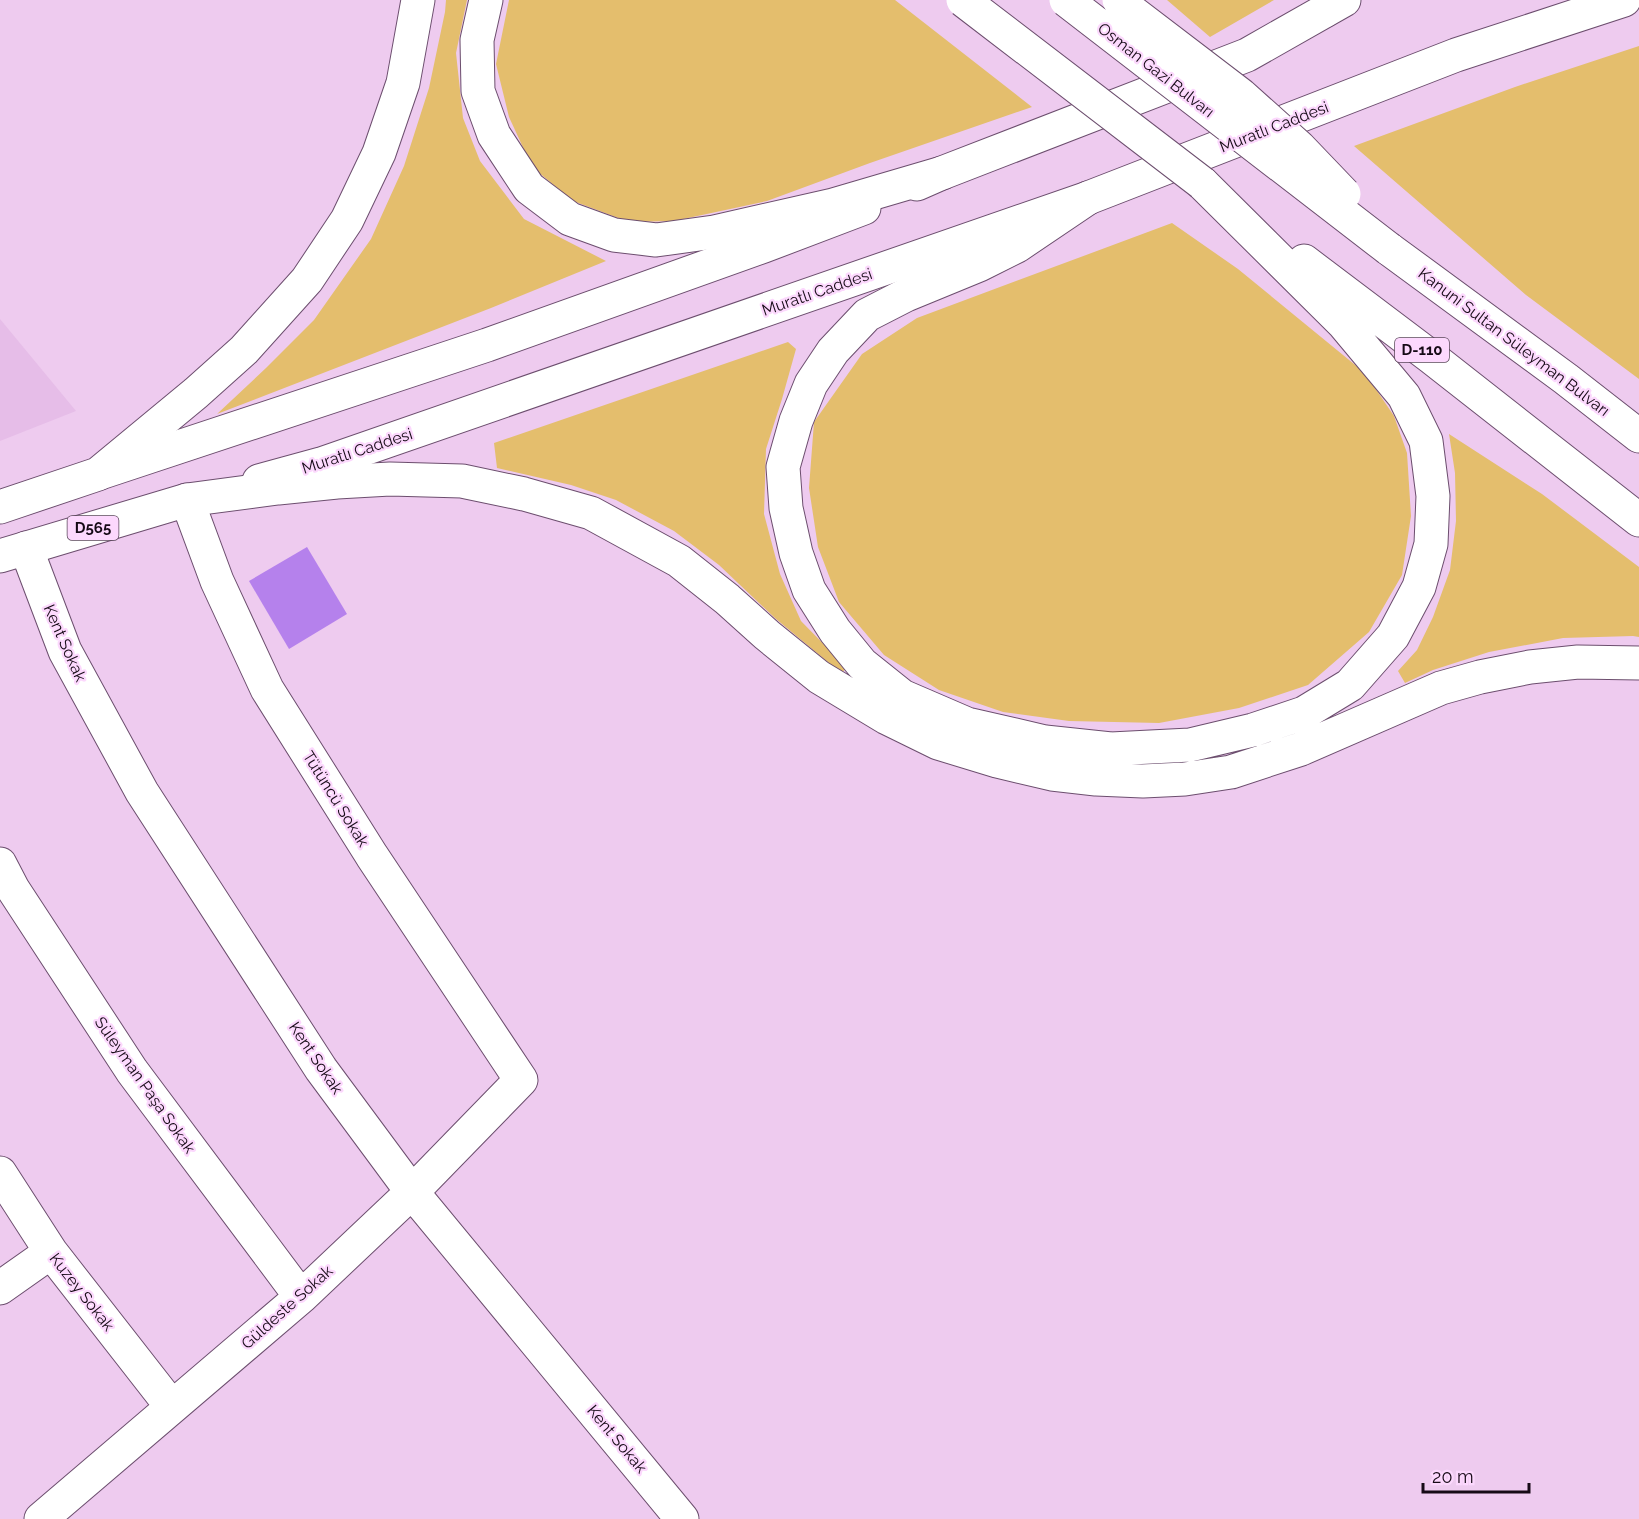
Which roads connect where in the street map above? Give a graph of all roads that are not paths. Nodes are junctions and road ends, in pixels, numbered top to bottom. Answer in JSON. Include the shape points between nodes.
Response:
{"nodes":[{"id":1,"x":417,"y":0,"type":"edge"},
{"id":2,"x":486,"y":0,"type":"edge"},
{"id":3,"x":963,"y":0,"type":"edge"},
{"id":4,"x":1066,"y":0,"type":"edge"},
{"id":5,"x":1119,"y":0,"type":"edge"},
{"id":6,"x":1624,"y":0,"type":"edge"},
{"id":7,"x":1336,"y":4,"type":"edge"},
{"id":8,"x":942,"y":173,"type":"junction"},
{"id":9,"x":1202,"y":183,"type":"junction"},
{"id":10,"x":1088,"y":198,"type":"junction"},
{"id":11,"x":1389,"y":249,"type":"junction"},
{"id":12,"x":1566,"y":379,"type":"junction"},
{"id":13,"x":1639,"y":420,"type":"edge"},
{"id":14,"x":1639,"y":436,"type":"edge"},
{"id":15,"x":98,"y":474,"type":"junction"},
{"id":16,"x":187,"y":500,"type":"junction"},
{"id":17,"x":0,"y":507,"type":"edge"},
{"id":18,"x":1639,"y":520,"type":"edge"},
{"id":19,"x":13,"y":552,"type":"edge"},
{"id":20,"x":1639,"y":663,"type":"edge"},
{"id":21,"x":0,"y":864,"type":"edge"},
{"id":22,"x":521,"y":1080,"type":"joint"},
{"id":23,"x":0,"y":1173,"type":"edge"},
{"id":24,"x":412,"y":1192,"type":"junction"},
{"id":25,"x":51,"y":1252,"type":"junction"},
{"id":26,"x":0,"y":1288,"type":"edge"},
{"id":27,"x":301,"y":1297,"type":"junction"},
{"id":28,"x":172,"y":1407,"type":"junction"},
{"id":29,"x":41,"y":1519,"type":"edge"},
{"id":30,"x":682,"y":1519,"type":"edge"}],
"edges":[{"from":1,"to":15,"type":"main road","via":[[403,83],[379,153],[347,219],[307,280],[244,350]]},
{"from":2,"to":8,"type":"main road","via":[[477,40],[478,91],[494,135],[529,188],[570,219],[614,235],[656,240],[714,232],[833,205]]},
{"from":3,"to":9,"type":"main road","number":"D-110","bridge":true},
{"from":4,"to":11,"type":"main road","name":"Osman Gazi Bulvarı","bridge":true},
{"from":5,"to":11,"type":"main road","bridge":true,"via":[[1299,147]]},
{"from":6,"to":10,"type":"main road","name":"Muratlı Caddesi","via":[[1456,56]]},
{"from":7,"to":8,"type":"main road","via":[[1247,55]]},
{"from":8,"to":15,"type":"main road","via":[[854,212],[487,345]]},
{"from":9,"to":10,"type":"main road","via":[[1342,323],[1404,396],[1426,441],[1433,496],[1431,544],[1419,587],[1393,636],[1350,685],[1304,713],[1190,745],[1111,749],[1045,742],[967,724],[902,696],[862,664],[835,632],[809,590],[786,508],[783,467],[811,384],[833,351],[867,315],[1017,246]]},
{"from":9,"to":18,"type":"main road","number":"D-110"},
{"from":10,"to":16,"type":"main road","name":"Muratlı Caddesi","via":[[321,464]]},
{"from":11,"to":12,"type":"main road","name":"Kanuni Sultan Süleyman Bulvarı"},
{"from":12,"to":13,"type":"main road"},
{"from":12,"to":14,"type":"main road","name":"Kanuni Sultan Süleyman Bulvarı"},
{"from":15,"to":17,"type":"main road"},
{"from":16,"to":19,"type":"main road","name":"Muratlı Caddesi","number":"D565"},
{"from":16,"to":20,"type":"main road","via":[[338,482],[462,481],[591,513],[679,561],[819,677],[887,718],[938,743],[997,761],[1096,779],[1143,781],[1231,772],[1301,749],[1441,688],[1480,677],[1578,662]]},
{"from":16,"to":22,"type":"main road","name":"Tütüncü Sokak","via":[[217,581],[267,689]]},
{"from":19,"to":24,"type":"main road","name":"Kent Sokak","via":[[142,792],[321,1069]]},
{"from":21,"to":27,"type":"main road","name":"Süleyman Paşa Sokak","via":[[132,1071]]},
{"from":22,"to":24,"type":"main road","name":"Güldeste Sokak"},
{"from":23,"to":25,"type":"main road","name":"Kuzey Sokak"},
{"from":24,"to":27,"type":"main road","name":"Güldeste Sokak"},
{"from":24,"to":30,"type":"main road","name":"Kent Sokak"},
{"from":25,"to":26,"type":"main road"},
{"from":25,"to":28,"type":"main road","name":"Kuzey Sokak"},
{"from":27,"to":28,"type":"main road","name":"Güldeste Sokak"},
{"from":28,"to":29,"type":"main road","name":"Güldeste Sokak"}]}
